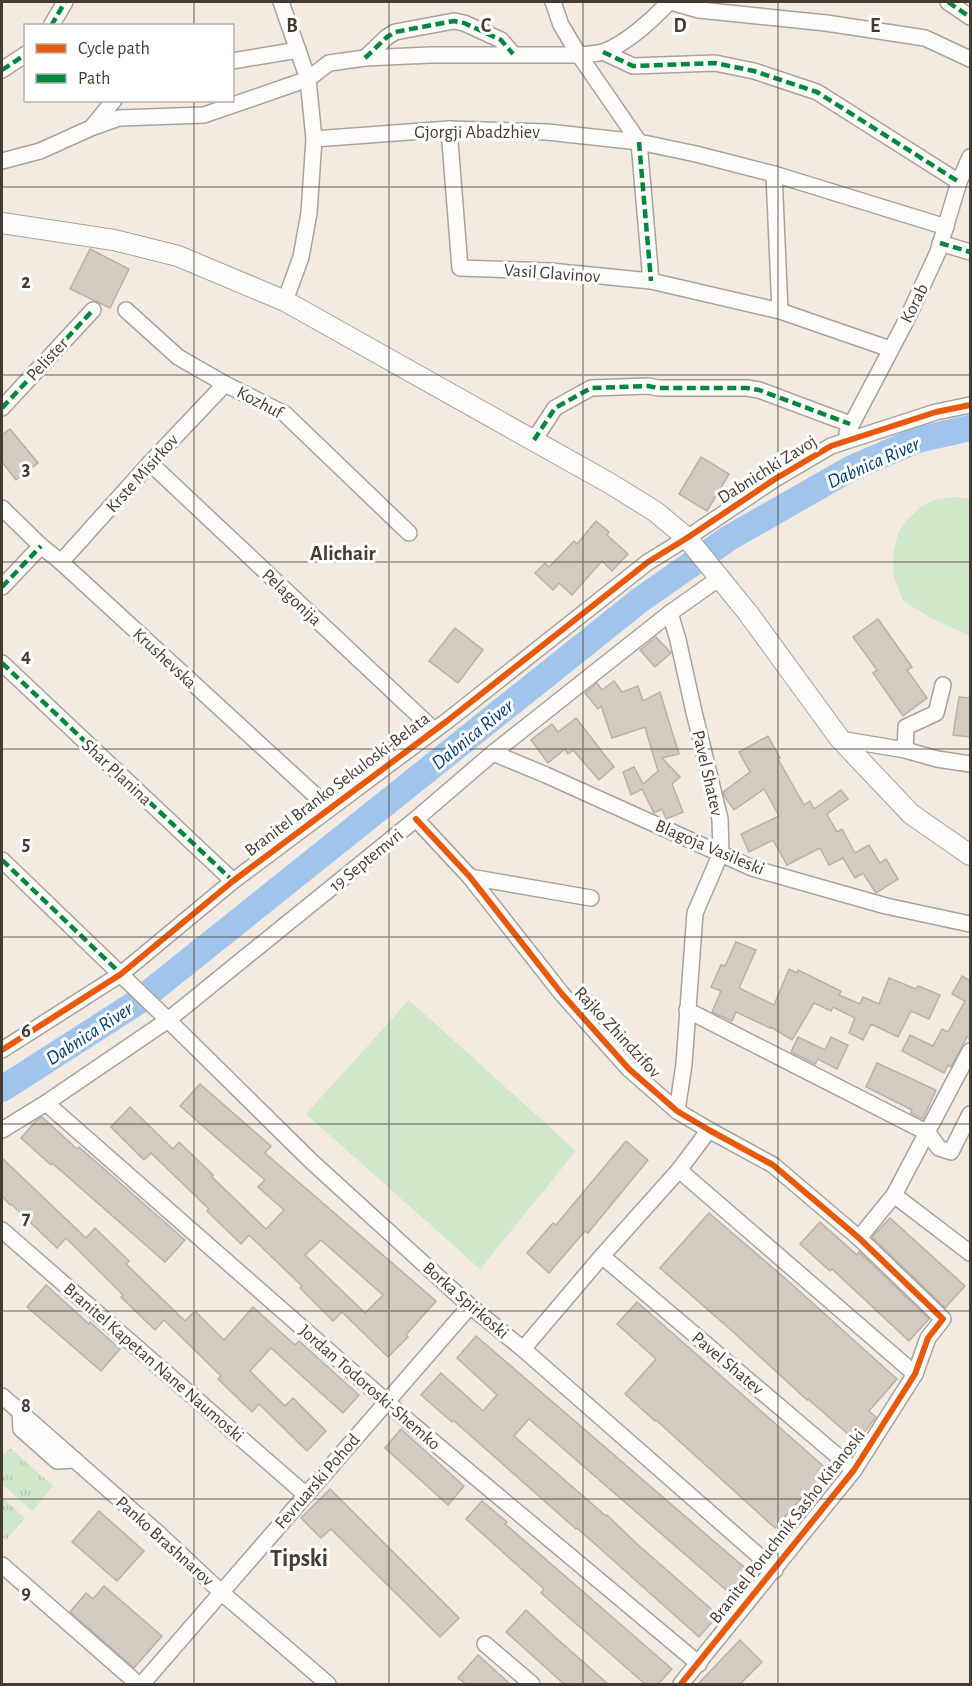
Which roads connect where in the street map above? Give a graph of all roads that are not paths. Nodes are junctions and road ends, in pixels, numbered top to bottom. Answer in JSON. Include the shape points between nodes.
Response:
{"nodes":[{"id":1,"x":65,"y":2,"type":"edge"},
{"id":2,"x":281,"y":2,"type":"edge"},
{"id":3,"x":553,"y":2,"type":"edge"},
{"id":4,"x":670,"y":2,"type":"edge"},
{"id":5,"x":948,"y":2,"type":"edge"},
{"id":6,"x":970,"y":17,"type":"edge"},
{"id":7,"x":52,"y":24,"type":"edge"},
{"id":8,"x":298,"y":50,"type":"junction"},
{"id":9,"x":603,"y":52,"type":"junction"},
{"id":10,"x":513,"y":54,"type":"junction"},
{"id":11,"x":24,"y":55,"type":"edge"},
{"id":12,"x":579,"y":55,"type":"junction"},
{"id":13,"x":365,"y":58,"type":"junction"},
{"id":14,"x":970,"y":59,"type":"edge"},
{"id":15,"x":234,"y":62,"type":"edge"},
{"id":16,"x":2,"y":70,"type":"edge"},
{"id":17,"x":308,"y":79,"type":"junction"},
{"id":18,"x":112,"y":102,"type":"edge"},
{"id":19,"x":92,"y":128,"type":"junction"},
{"id":20,"x":449,"y":129,"type":"junction"},
{"id":21,"x":314,"y":139,"type":"junction"},
{"id":22,"x":639,"y":142,"type":"junction"},
{"id":23,"x":970,"y":157,"type":"edge"},
{"id":24,"x":2,"y":161,"type":"edge"},
{"id":25,"x":774,"y":174,"type":"junction"},
{"id":26,"x":959,"y":182,"type":"junction"},
{"id":27,"x":2,"y":223,"type":"edge"},
{"id":28,"x":946,"y":227,"type":"junction"},
{"id":29,"x":940,"y":243,"type":"junction"},
{"id":30,"x":970,"y":252,"type":"edge"},
{"id":31,"x":651,"y":281,"type":"junction"},
{"id":32,"x":285,"y":301,"type":"junction"},
{"id":33,"x":93,"y":310,"type":"dead end"},
{"id":34,"x":126,"y":310,"type":"dead end"},
{"id":35,"x":780,"y":311,"type":"junction"},
{"id":36,"x":890,"y":349,"type":"junction"},
{"id":37,"x":225,"y":384,"type":"junction"},
{"id":38,"x":970,"y":405,"type":"edge"},
{"id":39,"x":2,"y":408,"type":"edge"},
{"id":40,"x":850,"y":424,"type":"junction"},
{"id":41,"x":534,"y":440,"type":"junction"},
{"id":42,"x":843,"y":442,"type":"junction"},
{"id":43,"x":150,"y":463,"type":"junction"},
{"id":44,"x":2,"y":508,"type":"edge"},
{"id":45,"x":409,"y":533,"type":"dead end"},
{"id":46,"x":687,"y":538,"type":"junction"},
{"id":47,"x":41,"y":546,"type":"junction"},
{"id":48,"x":61,"y":562,"type":"junction"},
{"id":49,"x":721,"y":577,"type":"junction"},
{"id":50,"x":2,"y":587,"type":"edge"},
{"id":51,"x":670,"y":613,"type":"junction"},
{"id":52,"x":2,"y":663,"type":"edge"},
{"id":53,"x":943,"y":685,"type":"dead end"},
{"id":54,"x":434,"y":730,"type":"junction"},
{"id":55,"x":840,"y":739,"type":"junction"},
{"id":56,"x":905,"y":750,"type":"junction"},
{"id":57,"x":493,"y":753,"type":"junction"},
{"id":58,"x":970,"y":764,"type":"edge"},
{"id":59,"x":329,"y":808,"type":"junction"},
{"id":60,"x":416,"y":819,"type":"junction"},
{"id":61,"x":721,"y":853,"type":"junction"},
{"id":62,"x":970,"y":855,"type":"edge"},
{"id":63,"x":2,"y":860,"type":"edge"},
{"id":64,"x":470,"y":878,"type":"junction"},
{"id":65,"x":233,"y":881,"type":"junction"},
{"id":66,"x":591,"y":898,"type":"dead end"},
{"id":67,"x":970,"y":924,"type":"edge"},
{"id":68,"x":121,"y":974,"type":"junction"},
{"id":69,"x":687,"y":1010,"type":"junction"},
{"id":70,"x":168,"y":1020,"type":"junction"},
{"id":71,"x":2,"y":1050,"type":"edge"},
{"id":72,"x":970,"y":1051,"type":"edge"},
{"id":73,"x":46,"y":1103,"type":"junction"},
{"id":74,"x":677,"y":1111,"type":"junction"},
{"id":75,"x":970,"y":1114,"type":"edge"},
{"id":76,"x":2,"y":1130,"type":"edge"},
{"id":77,"x":709,"y":1130,"type":"junction"},
{"id":78,"x":927,"y":1133,"type":"junction"},
{"id":79,"x":679,"y":1170,"type":"junction"},
{"id":80,"x":894,"y":1195,"type":"junction"},
{"id":81,"x":2,"y":1230,"type":"edge"},
{"id":82,"x":859,"y":1238,"type":"junction"},
{"id":83,"x":970,"y":1252,"type":"edge"},
{"id":84,"x":602,"y":1256,"type":"junction"},
{"id":85,"x":470,"y":1306,"type":"junction"},
{"id":86,"x":943,"y":1319,"type":"joint"},
{"id":87,"x":523,"y":1349,"type":"junction"},
{"id":88,"x":915,"y":1374,"type":"junction"},
{"id":89,"x":2,"y":1396,"type":"edge"},
{"id":90,"x":386,"y":1402,"type":"junction"},
{"id":91,"x":854,"y":1470,"type":"junction"},
{"id":92,"x":306,"y":1495,"type":"junction"},
{"id":93,"x":2,"y":1565,"type":"edge"},
{"id":94,"x":774,"y":1570,"type":"junction"},
{"id":95,"x":222,"y":1593,"type":"junction"},
{"id":96,"x":485,"y":1644,"type":"dead end"},
{"id":97,"x":699,"y":1664,"type":"junction"},
{"id":98,"x":140,"y":1684,"type":"edge"},
{"id":99,"x":328,"y":1684,"type":"edge"},
{"id":100,"x":531,"y":1684,"type":"edge"},
{"id":101,"x":681,"y":1684,"type":"edge"}],
"edges":[{"from":1,"to":7,"type":"street"},
{"from":2,"to":8,"type":"street"},
{"from":3,"to":12,"type":"street"},
{"from":4,"to":9,"type":"street","via":[[651,20]]},
{"from":4,"to":14,"type":"street","via":[[699,10],[925,38]]},
{"from":5,"to":6,"type":"street"},
{"from":8,"to":15,"type":"street"},
{"from":8,"to":17,"type":"street"},
{"from":9,"to":12,"type":"street"},
{"from":9,"to":26,"type":"street","via":[[633,66],[715,63],[818,92]]},
{"from":10,"to":12,"type":"street"},
{"from":10,"to":13,"type":"street"},
{"from":10,"to":13,"type":"street","via":[[501,40],[454,21],[395,32]]},
{"from":11,"to":16,"type":"street"},
{"from":12,"to":22,"type":"street"},
{"from":13,"to":17,"type":"street","via":[[328,63]]},
{"from":17,"to":19,"type":"street","via":[[204,115],[119,118]]},
{"from":17,"to":21,"type":"street"},
{"from":18,"to":19,"type":"street"},
{"from":19,"to":24,"type":"street","via":[[40,151]]},
{"from":20,"to":21,"type":"street","name":"Gjorgji Abadzhiev"},
{"from":20,"to":22,"type":"street","name":"Gjorgji Abadzhiev","via":[[548,132]]},
{"from":20,"to":31,"type":"street","name":"Vasil Glavinov","via":[[460,268],[550,271]]},
{"from":21,"to":32,"type":"street","via":[[309,213],[301,257]]},
{"from":22,"to":25,"type":"street","name":"Gjorgji Abadzhiev"},
{"from":22,"to":31,"type":"street"},
{"from":23,"to":26,"type":"street","name":"Korab"},
{"from":25,"to":28,"type":"street","name":"Gjorgji Abadzhiev"},
{"from":25,"to":35,"type":"street"},
{"from":26,"to":28,"type":"street","name":"Korab"},
{"from":27,"to":32,"type":"main road","via":[[114,240],[178,256]]},
{"from":28,"to":29,"type":"street","name":"Korab"},
{"from":29,"to":30,"type":"street"},
{"from":29,"to":36,"type":"street","name":"Korab"},
{"from":31,"to":35,"type":"street","name":"Vasil Glavinov"},
{"from":32,"to":41,"type":"main road"},
{"from":33,"to":39,"type":"street","name":"Pelister"},
{"from":34,"to":37,"type":"street","name":"Kozhuf","via":[[178,357]]},
{"from":35,"to":36,"type":"street","name":"Vasil Glavinov"},
{"from":36,"to":40,"type":"street","name":"Korab"},
{"from":37,"to":43,"type":"street","name":"Krste Misirkov"},
{"from":37,"to":45,"type":"street","name":"Kozhuf","via":[[285,414]]},
{"from":38,"to":42,"type":"street","name":"Dabnichki Zavoj"},
{"from":40,"to":41,"type":"street","via":[[747,388],[591,388],[555,408]]},
{"from":40,"to":42,"type":"street","name":"Korab"},
{"from":41,"to":46,"type":"main road","via":[[656,512]]},
{"from":42,"to":46,"type":"street","name":"Dabnichki Zavoj","via":[[775,479]]},
{"from":43,"to":48,"type":"street","name":"Krste Misirkov"},
{"from":43,"to":54,"type":"street","name":"Pelagonija"},
{"from":44,"to":47,"type":"street","name":"Krushevska"},
{"from":46,"to":49,"type":"main road"},
{"from":46,"to":54,"type":"street","name":"Branitel Branko Sekuloski-Belata","via":[[648,562]]},
{"from":47,"to":48,"type":"street","name":"Krushevska"},
{"from":47,"to":50,"type":"street"},
{"from":48,"to":59,"type":"street","name":"Krushevska"},
{"from":49,"to":51,"type":"street","name":"19 Septemvri"},
{"from":49,"to":55,"type":"main road"},
{"from":51,"to":57,"type":"street","name":"19 Septemvri"},
{"from":51,"to":61,"type":"street","name":"Pavel Shatev","via":[[720,819]]},
{"from":52,"to":65,"type":"street","name":"Shar Planina"},
{"from":53,"to":56,"type":"street","via":[[936,713],[906,727]]},
{"from":54,"to":59,"type":"street","name":"Branitel Branko Sekuloski-Belata"},
{"from":55,"to":56,"type":"street"},
{"from":55,"to":62,"type":"main road","via":[[911,814]]},
{"from":56,"to":58,"type":"street"},
{"from":57,"to":60,"type":"street","name":"19 Septemvri"},
{"from":57,"to":61,"type":"street","name":"Blagoja Vasileski"},
{"from":59,"to":65,"type":"street","name":"Branitel Branko Sekuloski-Belata"},
{"from":60,"to":64,"type":"street","name":"Rajko Zhindzifov"},
{"from":60,"to":70,"type":"street","name":"19 Septemvri"},
{"from":61,"to":67,"type":"street","name":"Blagoja Vasileski","via":[[752,868],[886,906]]},
{"from":61,"to":69,"type":"street","name":"Pavel Shatev","via":[[694,913]]},
{"from":63,"to":68,"type":"street","name":"Borka Spirkoski"},
{"from":64,"to":66,"type":"street"},
{"from":64,"to":74,"type":"street","name":"Rajko Zhindzifov","via":[[576,1010],[629,1069]]},
{"from":65,"to":68,"type":"street","name":"Branitel Branko Sekuloski-Belata"},
{"from":68,"to":70,"type":"street","name":"Borka Spirkoski"},
{"from":68,"to":71,"type":"street","name":"Branitel Branko Sekuloski-Belata"},
{"from":69,"to":74,"type":"street","name":"Pavel Shatev"},
{"from":69,"to":78,"type":"street"},
{"from":70,"to":73,"type":"street","name":"19 Septemvri"},
{"from":70,"to":85,"type":"street","name":"Borka Spirkoski","via":[[311,1161]]},
{"from":72,"to":78,"type":"street"},
{"from":73,"to":76,"type":"street","name":"19 Septemvri"},
{"from":73,"to":90,"type":"street","name":"Jordan Todoroski-Shemko"},
{"from":74,"to":77,"type":"street","name":"Rajko Zhindzifov"},
{"from":75,"to":78,"type":"street","via":[[951,1152],[939,1148]]},
{"from":77,"to":79,"type":"street"},
{"from":77,"to":82,"type":"street","name":"Rajko Zhindzifov","via":[[773,1165]]},
{"from":78,"to":80,"type":"street"},
{"from":79,"to":84,"type":"street"},
{"from":79,"to":88,"type":"street"},
{"from":80,"to":82,"type":"street"},
{"from":80,"to":83,"type":"street"},
{"from":81,"to":92,"type":"street","name":"Branitel Kapetan Nane Naumoski"},
{"from":82,"to":86,"type":"street","name":"Rajko Zhindzifov"},
{"from":84,"to":87,"type":"street"},
{"from":84,"to":91,"type":"street","name":"Pavel Shatev"},
{"from":85,"to":87,"type":"street","name":"Borka Spirkoski"},
{"from":85,"to":90,"type":"street","name":"Fevruarski Pohod"},
{"from":86,"to":88,"type":"street","name":"Branitel Poruchnik Sasho Kitanoski","via":[[928,1338]]},
{"from":87,"to":94,"type":"street","name":"Borka Spirkoski"},
{"from":88,"to":91,"type":"street","name":"Branitel Poruchnik Sasho Kitanoski"},
{"from":89,"to":95,"type":"street","name":"Panko Brashnarov"},
{"from":90,"to":92,"type":"street","name":"Fevruarski Pohod"},
{"from":90,"to":97,"type":"street","name":"Jordan Todoroski-Shemko"},
{"from":91,"to":94,"type":"street","name":"Branitel Poruchnik Sasho Kitanoski"},
{"from":92,"to":95,"type":"street","name":"Fevruarski Pohod"},
{"from":93,"to":98,"type":"street"},
{"from":94,"to":97,"type":"street","name":"Branitel Poruchnik Sasho Kitanoski"},
{"from":95,"to":98,"type":"street","name":"Fevruarski Pohod"},
{"from":95,"to":99,"type":"street","name":"Panko Brashnarov"},
{"from":96,"to":100,"type":"street"},
{"from":97,"to":101,"type":"street","name":"Branitel Poruchnik Sasho Kitanoski"}]}
